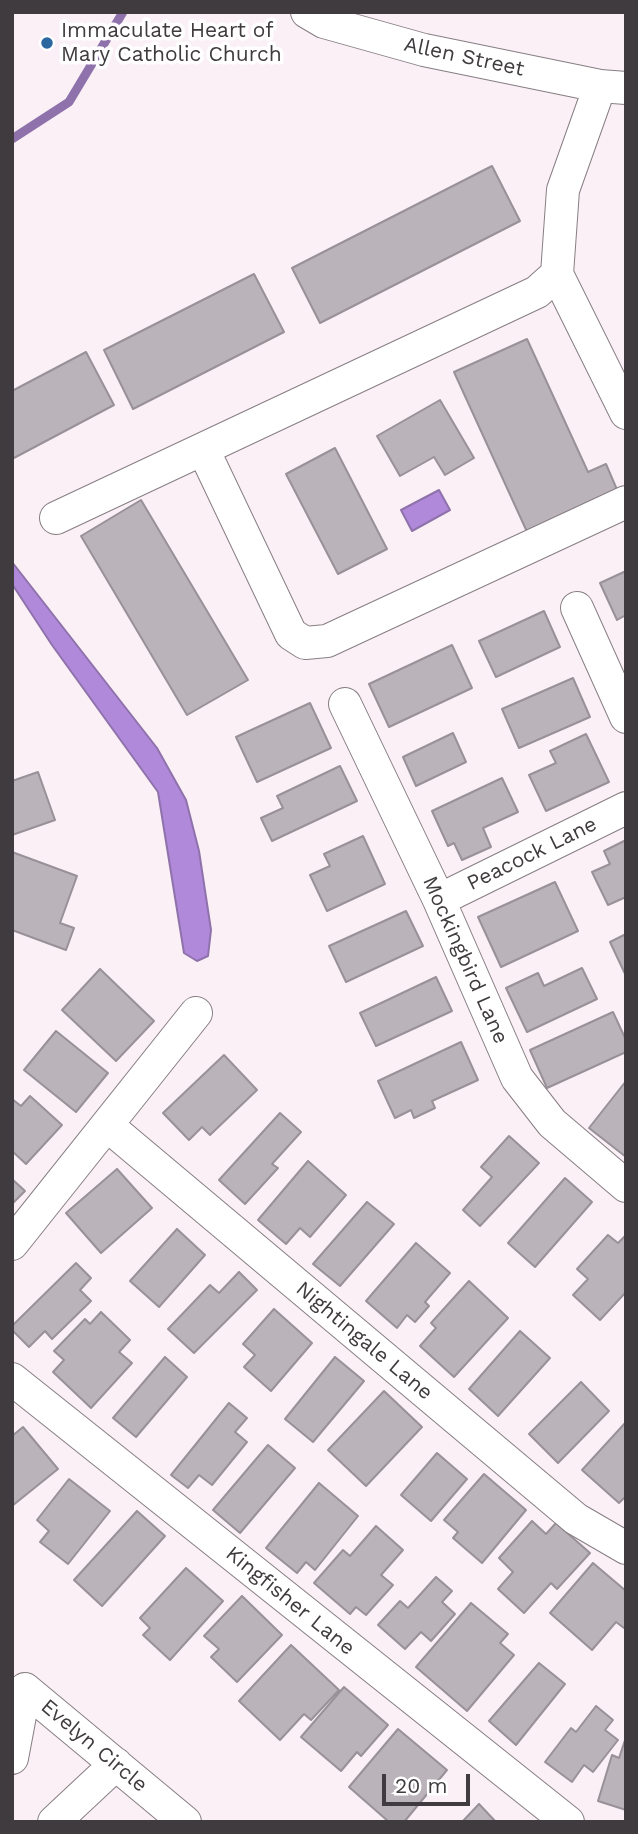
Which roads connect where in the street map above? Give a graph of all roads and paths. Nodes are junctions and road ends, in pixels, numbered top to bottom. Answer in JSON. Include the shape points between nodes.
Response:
{"nodes":[{"id":1,"x":307,"y":12,"type":"edge"},
{"id":2,"x":613,"y":87,"type":"edge"},
{"id":3,"x":556,"y":274,"type":"junction"},
{"id":4,"x":615,"y":365,"type":"edge"},
{"id":5,"x":626,"y":412,"type":"edge"},
{"id":6,"x":203,"y":449,"type":"junction"},
{"id":7,"x":626,"y":502,"type":"edge"},
{"id":8,"x":56,"y":519,"type":"dead end"},
{"id":9,"x":577,"y":608,"type":"dead end"},
{"id":10,"x":345,"y":704,"type":"dead end"},
{"id":11,"x":626,"y":717,"type":"edge"},
{"id":12,"x":626,"y":808,"type":"edge"},
{"id":13,"x":439,"y":900,"type":"junction"},
{"id":14,"x":196,"y":1013,"type":"dead end"},
{"id":15,"x":108,"y":1126,"type":"junction"},
{"id":16,"x":626,"y":1186,"type":"edge"},
{"id":17,"x":12,"y":1244,"type":"edge"},
{"id":18,"x":12,"y":1379,"type":"edge"},
{"id":19,"x":626,"y":1548,"type":"edge"},
{"id":20,"x":18,"y":1691,"type":"edge"},
{"id":21,"x":12,"y":1758,"type":"edge"},
{"id":22,"x":116,"y":1764,"type":"junction"},
{"id":23,"x":54,"y":1822,"type":"edge"},
{"id":24,"x":184,"y":1822,"type":"edge"},
{"id":25,"x":568,"y":1822,"type":"edge"}],
"edges":[{"from":1,"to":2,"type":"street","name":"Allen Street","via":[[324,22],[424,50]]},
{"from":2,"to":3,"type":"street","via":[[563,190]]},
{"from":3,"to":4,"type":"street"},
{"from":3,"to":6,"type":"street","via":[[537,292]]},
{"from":4,"to":5,"type":"street"},
{"from":6,"to":7,"type":"street","via":[[291,634],[305,643],[327,641]]},
{"from":6,"to":8,"type":"street"},
{"from":9,"to":11,"type":"street"},
{"from":10,"to":13,"type":"street","name":"Mockingbird Lane"},
{"from":12,"to":13,"type":"street","name":"Peacock Lane"},
{"from":13,"to":16,"type":"street","name":"Mockingbird Lane","via":[[517,1078],[552,1123]]},
{"from":14,"to":15,"type":"street"},
{"from":15,"to":17,"type":"street"},
{"from":15,"to":19,"type":"street","name":"Nightingale Lane","via":[[576,1519]]},
{"from":18,"to":25,"type":"street","name":"Kingfisher Lane"},
{"from":20,"to":21,"type":"street","name":"Evelyn Circle"},
{"from":20,"to":22,"type":"street","name":"Evelyn Circle"},
{"from":22,"to":23,"type":"street"},
{"from":22,"to":24,"type":"street","name":"Evelyn Circle"}]}
